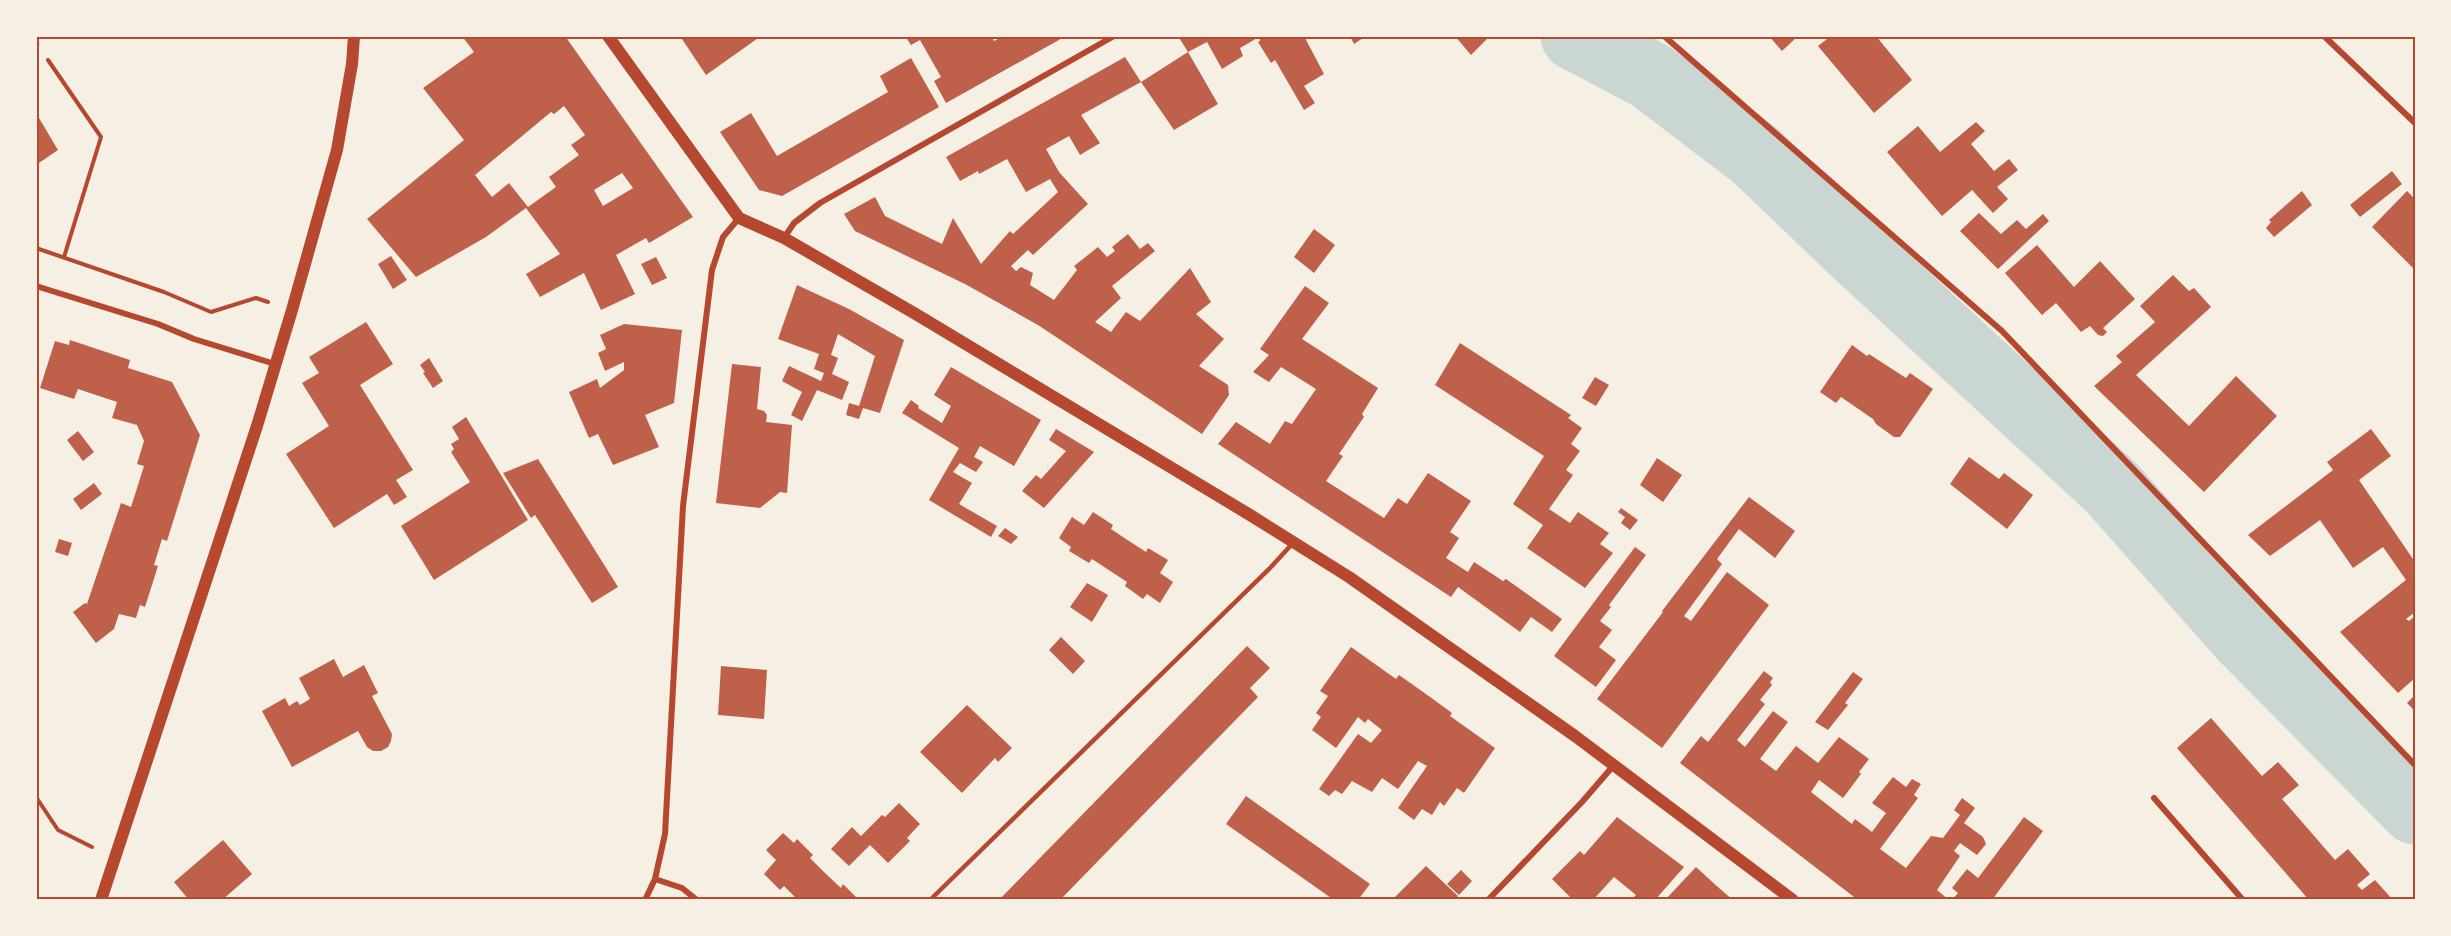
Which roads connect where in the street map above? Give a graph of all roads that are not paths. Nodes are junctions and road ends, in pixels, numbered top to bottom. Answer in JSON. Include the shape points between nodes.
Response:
{"nodes":[{"id":1,"x":354,"y":36,"type":"edge"},
{"id":2,"x":608,"y":36,"type":"edge"},
{"id":3,"x":1113,"y":36,"type":"edge"},
{"id":4,"x":1664,"y":36,"type":"edge"},
{"id":5,"x":2324,"y":36,"type":"edge"},
{"id":6,"x":2415,"y":123,"type":"edge"},
{"id":7,"x":739,"y":218,"type":"junction"},
{"id":8,"x":784,"y":238,"type":"junction"},
{"id":9,"x":36,"y":286,"type":"edge"},
{"id":10,"x":275,"y":364,"type":"junction"},
{"id":11,"x":1293,"y":543,"type":"junction"},
{"id":12,"x":1614,"y":765,"type":"junction"},
{"id":13,"x":2415,"y":765,"type":"edge"},
{"id":14,"x":2154,"y":798,"type":"dead end"},
{"id":15,"x":655,"y":879,"type":"junction"},
{"id":16,"x":101,"y":900,"type":"edge"},
{"id":17,"x":645,"y":900,"type":"edge"},
{"id":18,"x":696,"y":900,"type":"edge"},
{"id":19,"x":930,"y":900,"type":"edge"},
{"id":20,"x":1488,"y":900,"type":"edge"},
{"id":21,"x":1792,"y":900,"type":"edge"},
{"id":22,"x":2243,"y":900,"type":"edge"}],
"edges":[{"from":1,"to":10,"type":"main road","via":[[337,150]]},
{"from":2,"to":7,"type":"main road"},
{"from":3,"to":8,"type":"street","via":[[820,203],[794,223]]},
{"from":4,"to":13,"type":"street","via":[[2002,331]]},
{"from":5,"to":6,"type":"street"},
{"from":7,"to":8,"type":"main road"},
{"from":7,"to":15,"type":"street","via":[[723,237],[712,270],[683,506],[665,834]]},
{"from":8,"to":11,"type":"main road"},
{"from":9,"to":10,"type":"street"},
{"from":10,"to":16,"type":"main road"},
{"from":11,"to":12,"type":"main road","via":[[1359,584]]},
{"from":11,"to":19,"type":"lane"},
{"from":12,"to":20,"type":"street"},
{"from":12,"to":21,"type":"main road"},
{"from":14,"to":22,"type":"street"},
{"from":15,"to":17,"type":"street"},
{"from":15,"to":18,"type":"street","via":[[682,888]]}]}
